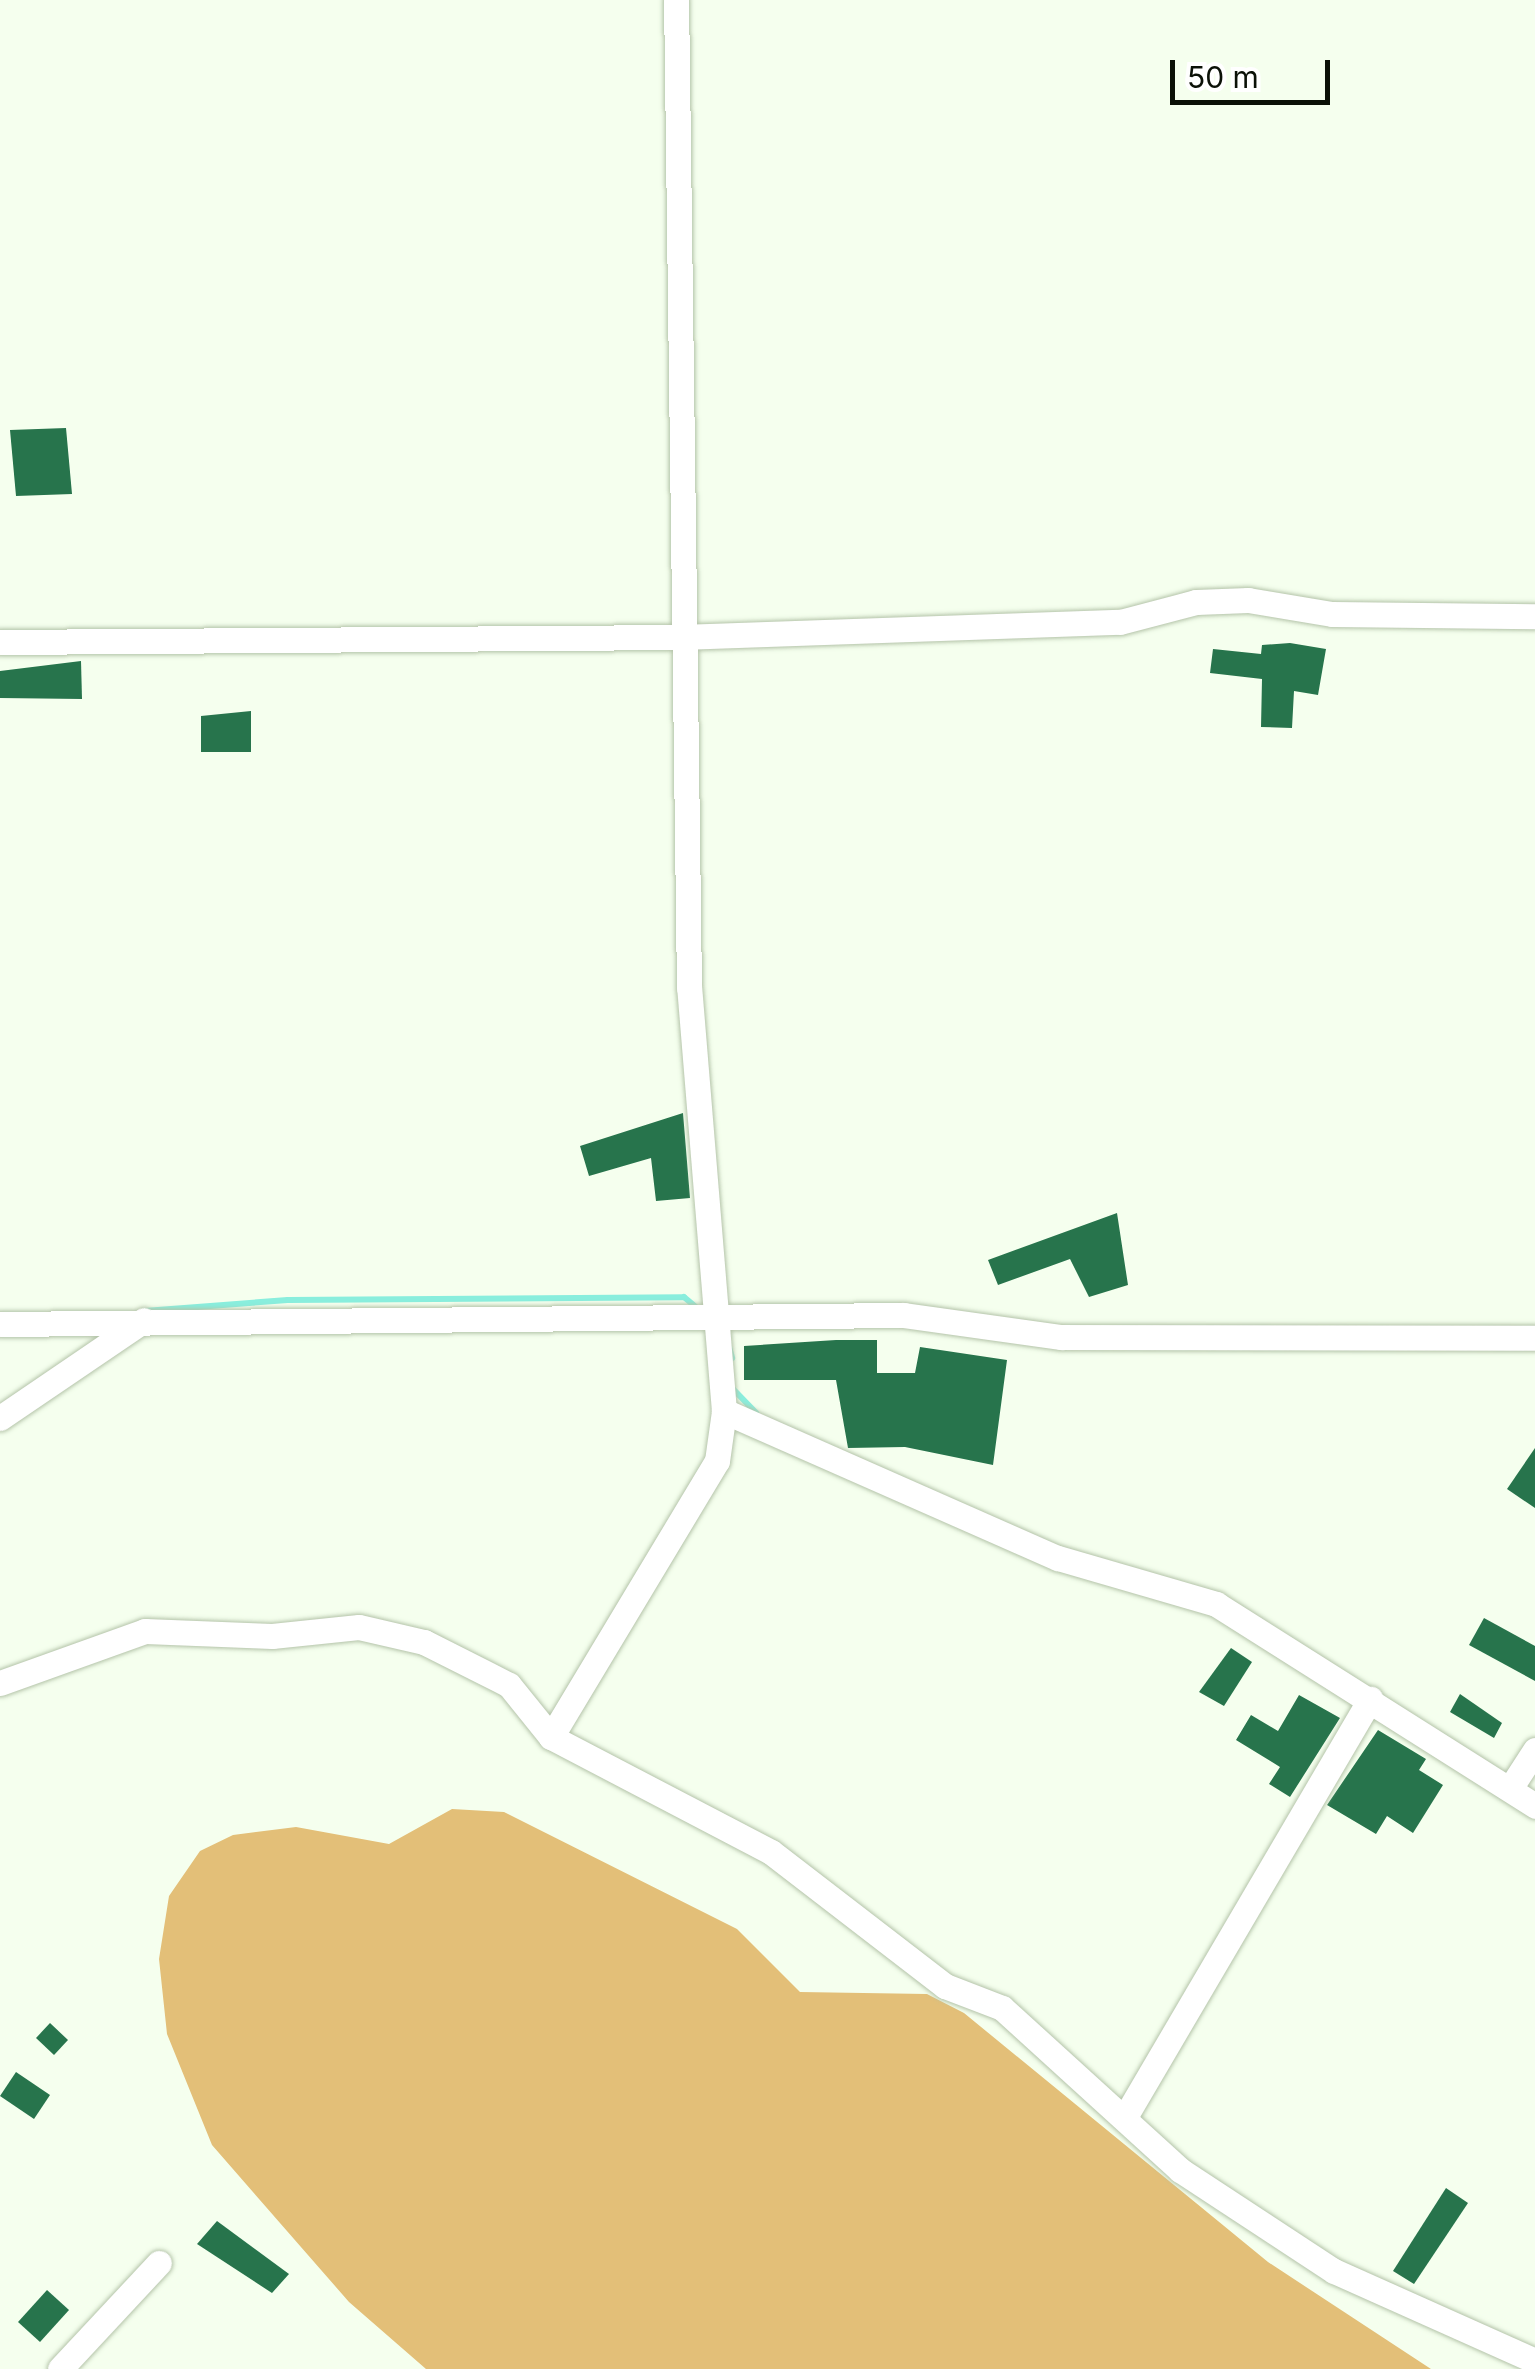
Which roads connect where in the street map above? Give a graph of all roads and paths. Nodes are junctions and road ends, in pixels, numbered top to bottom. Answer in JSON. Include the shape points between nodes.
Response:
{"nodes":[{"id":1,"x":676,"y":0,"type":"edge"},
{"id":2,"x":1535,"y":616,"type":"edge"},
{"id":3,"x":680,"y":638,"type":"junction"},
{"id":4,"x":0,"y":642,"type":"edge"},
{"id":5,"x":720,"y":1314,"type":"junction"},
{"id":6,"x":144,"y":1320,"type":"junction"},
{"id":7,"x":0,"y":1324,"type":"edge"},
{"id":8,"x":1535,"y":1338,"type":"edge"},
{"id":9,"x":724,"y":1411,"type":"junction"},
{"id":10,"x":0,"y":1418,"type":"edge"},
{"id":11,"x":0,"y":1683,"type":"edge"},
{"id":12,"x":1370,"y":1699,"type":"junction"},
{"id":13,"x":551,"y":1737,"type":"junction"},
{"id":14,"x":1535,"y":1750,"type":"edge"},
{"id":15,"x":1511,"y":1787,"type":"junction"},
{"id":16,"x":1535,"y":1806,"type":"edge"},
{"id":17,"x":1125,"y":2118,"type":"junction"},
{"id":18,"x":159,"y":2263,"type":"dead end"},
{"id":19,"x":1535,"y":2362,"type":"edge"},
{"id":20,"x":60,"y":2369,"type":"edge"}],
"edges":[{"from":1,"to":3,"type":"street"},
{"from":2,"to":3,"type":"street","via":[[1332,614],[1248,600],[1120,622]]},
{"from":3,"to":4,"type":"street"},
{"from":3,"to":5,"type":"street","via":[[689,988]]},
{"from":5,"to":6,"type":"street"},
{"from":5,"to":8,"type":"street","via":[[904,1314],[1137,1340]]},
{"from":5,"to":9,"type":"street"},
{"from":6,"to":7,"type":"street"},
{"from":6,"to":10,"type":"street"},
{"from":9,"to":12,"type":"street","via":[[1058,1558],[1216,1604]]},
{"from":9,"to":13,"type":"street","via":[[716,1460]]},
{"from":11,"to":13,"type":"street","via":[[145,1632],[390,1630],[509,1685]]},
{"from":12,"to":15,"type":"street"},
{"from":12,"to":17,"type":"street"},
{"from":13,"to":17,"type":"street","via":[[799,1870],[857,1926],[945,1986],[1002,2008]]},
{"from":14,"to":15,"type":"street"},
{"from":15,"to":16,"type":"street"},
{"from":17,"to":19,"type":"street","via":[[1180,2170],[1334,2271]]},
{"from":18,"to":20,"type":"street"}]}
